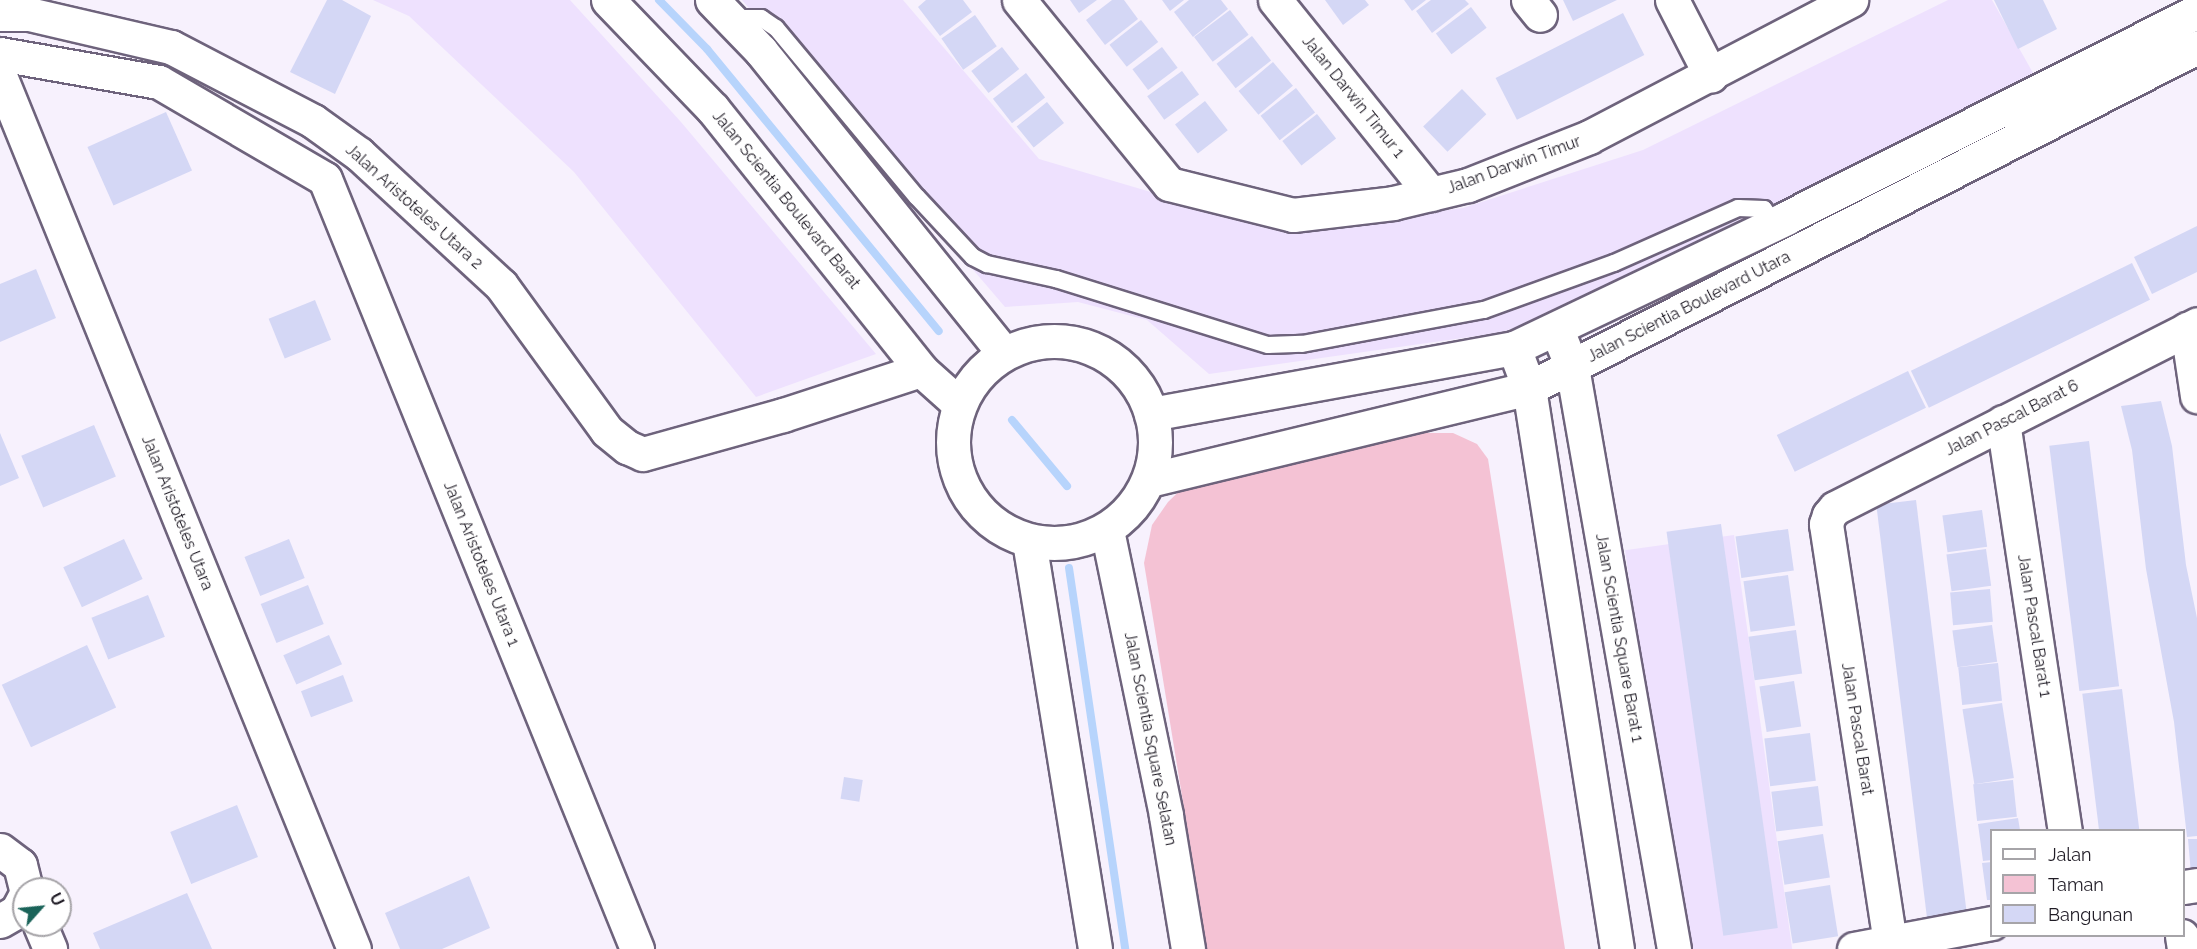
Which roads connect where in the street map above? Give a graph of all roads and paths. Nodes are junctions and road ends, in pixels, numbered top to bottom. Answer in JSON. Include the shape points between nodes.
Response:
{"nodes":[{"id":1,"x":608,"y":0,"type":"edge"},
{"id":2,"x":1019,"y":0,"type":"edge"},
{"id":3,"x":1275,"y":0,"type":"edge"},
{"id":4,"x":1672,"y":0,"type":"edge"},
{"id":5,"x":1851,"y":0,"type":"edge"},
{"id":6,"x":721,"y":9,"type":"edge"},
{"id":7,"x":2197,"y":11,"type":"edge"},
{"id":8,"x":0,"y":14,"type":"edge"},
{"id":9,"x":2197,"y":47,"type":"edge"},
{"id":10,"x":0,"y":54,"type":"edge"},
{"id":11,"x":0,"y":76,"type":"edge"},
{"id":12,"x":1711,"y":76,"type":"junction"},
{"id":13,"x":359,"y":154,"type":"junction"},
{"id":14,"x":325,"y":179,"type":"junction"},
{"id":15,"x":1431,"y":194,"type":"junction"},
{"id":16,"x":1775,"y":223,"type":"junction"},
{"id":17,"x":1791,"y":255,"type":"junction"},
{"id":18,"x":2192,"y":326,"type":"edge"},
{"id":19,"x":1557,"y":330,"type":"junction"},
{"id":20,"x":1514,"y":348,"type":"junction"},
{"id":21,"x":1004,"y":353,"type":"junction"},
{"id":22,"x":1572,"y":367,"type":"junction"},
{"id":23,"x":921,"y":370,"type":"junction"},
{"id":24,"x":1530,"y":388,"type":"junction"},
{"id":25,"x":2197,"y":396,"type":"edge"},
{"id":26,"x":959,"y":404,"type":"junction"},
{"id":27,"x":1151,"y":414,"type":"junction"},
{"id":28,"x":2003,"y":422,"type":"junction"},
{"id":29,"x":1149,"y":480,"type":"junction"},
{"id":30,"x":1829,"y":515,"type":"joint"},
{"id":31,"x":1107,"y":530,"type":"junction"},
{"id":32,"x":1029,"y":541,"type":"junction"},
{"id":33,"x":2065,"y":829,"type":"edge"},
{"id":34,"x":0,"y":850,"type":"edge"},
{"id":35,"x":23,"y":877,"type":"edge"},
{"id":36,"x":1990,"y":923,"type":"edge"},
{"id":37,"x":1890,"y":946,"type":"edge"},
{"id":38,"x":354,"y":949,"type":"edge"},
{"id":39,"x":638,"y":949,"type":"edge"},
{"id":40,"x":1095,"y":949,"type":"edge"},
{"id":41,"x":1188,"y":949,"type":"edge"},
{"id":42,"x":1617,"y":949,"type":"edge"},
{"id":43,"x":1674,"y":949,"type":"edge"},
{"id":44,"x":1854,"y":949,"type":"edge"}],
"edges":[{"from":1,"to":23,"type":"street","name":"Jalan Scientia Boulevard Barat","via":[[713,109]]},
{"from":2,"to":15,"type":"street","name":"Jalan Darwin Timur","via":[[1168,184],[1293,215],[1393,203]]},
{"from":3,"to":15,"type":"street","name":"Jalan Darwin Timur 1"},
{"from":4,"to":12,"type":"street"},
{"from":5,"to":12,"type":"street","name":"Jalan Darwin Timur"},
{"from":6,"to":16,"type":"lane","via":[[760,18],[776,28],[924,206],[973,257],[1268,345],[1333,339],[1484,310],[1614,263],[1738,208],[1764,209]]},
{"from":6,"to":21,"type":"street","via":[[761,51]]},
{"from":7,"to":16,"type":"street"},
{"from":8,"to":13,"type":"street","name":"Jalan Aristoteles Utara 2","via":[[29,14],[171,47],[313,121]]},
{"from":9,"to":17,"type":"street","name":"Jalan Scientia Boulevard Utara"},
{"from":10,"to":14,"type":"street","via":[[159,82]]},
{"from":11,"to":38,"type":"street","name":"Jalan Aristoteles Utara"},
{"from":12,"to":15,"type":"street","name":"Jalan Darwin Timur","via":[[1589,137],[1468,185]]},
{"from":13,"to":14,"type":"street"},
{"from":13,"to":23,"type":"street","name":"Jalan Aristoteles Utara 2","via":[[501,285],[607,431],[643,454]]},
{"from":14,"to":39,"type":"street","name":"Jalan Aristoteles Utara 1"},
{"from":16,"to":17,"type":"lane"},
{"from":16,"to":19,"type":"street"},
{"from":17,"to":22,"type":"street","name":"Jalan Scientia Boulevard Utara"},
{"from":18,"to":25,"type":"street"},
{"from":18,"to":28,"type":"street","name":"Jalan Pascal Barat 6"},
{"from":19,"to":20,"type":"street"},
{"from":19,"to":22,"type":"street","name":"Jalan Scientia Square Barat 1"},
{"from":20,"to":24,"type":"street"},
{"from":20,"to":27,"type":"street"},
{"from":21,"to":26,"type":"street","via":[[977,374]]},
{"from":21,"to":27,"type":"street","via":[[1032,342],[1062,340],[1092,348],[1118,363],[1138,386]]},
{"from":22,"to":24,"type":"street","name":"Jalan Scientia Boulevard Utara"},
{"from":22,"to":43,"type":"street","name":"Jalan Scientia Square Barat 1"},
{"from":23,"to":26,"type":"street","name":"Jalan Scientia Boulevard Barat"},
{"from":24,"to":29,"type":"street","name":"Jalan Scientia Boulevard Utara"},
{"from":24,"to":42,"type":"street"},
{"from":26,"to":32,"type":"street","via":[[952,438],[956,472],[972,503],[997,527]]},
{"from":27,"to":29,"type":"street","via":[[1155,447]]},
{"from":28,"to":30,"type":"street","name":"Jalan Pascal Barat 6","via":[[1834,508]]},
{"from":28,"to":33,"type":"street","name":"Jalan Pascal Barat 1"},
{"from":29,"to":31,"type":"street","via":[[1132,508]]},
{"from":30,"to":37,"type":"street","name":"Jalan Pascal Barat","via":[[1827,524]]},
{"from":31,"to":32,"type":"street","via":[[1083,541]]},
{"from":31,"to":41,"type":"street","name":"Jalan Scientia Square Selatan","via":[[1166,816]]},
{"from":32,"to":40,"type":"street"},
{"from":34,"to":35,"type":"street","via":[[20,865]]},
{"from":36,"to":37,"type":"street"},
{"from":37,"to":44,"type":"street"}]}
